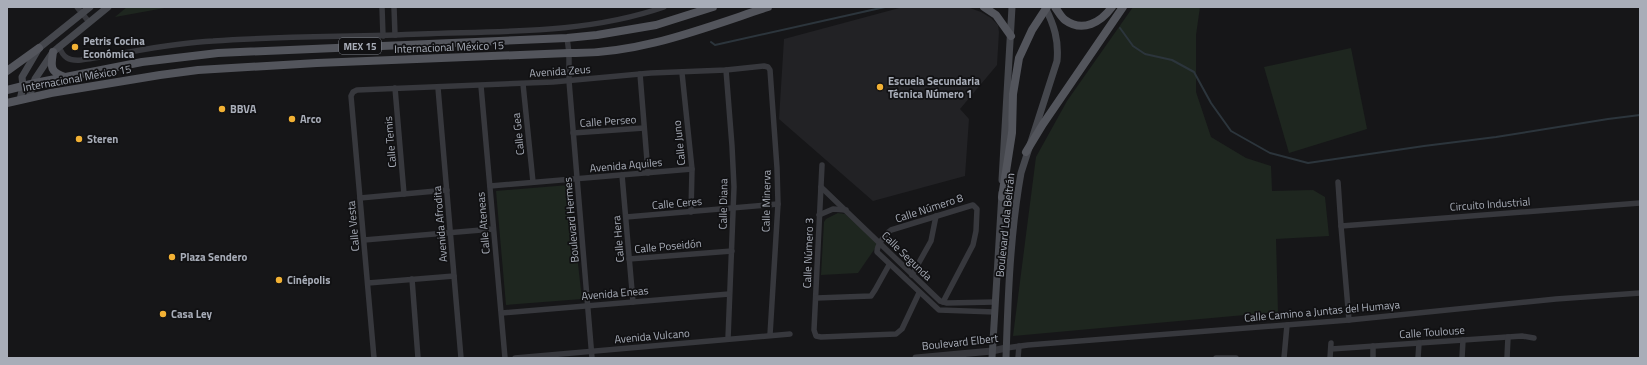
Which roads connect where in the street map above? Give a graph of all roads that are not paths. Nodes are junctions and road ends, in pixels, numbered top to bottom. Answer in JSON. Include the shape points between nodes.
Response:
{"nodes":[{"id":1,"x":77,"y":7,"type":"edge"},
{"id":2,"x":90,"y":7,"type":"edge"},
{"id":3,"x":108,"y":7,"type":"edge"},
{"id":4,"x":382,"y":7,"type":"edge"},
{"id":5,"x":394,"y":7,"type":"edge"},
{"id":6,"x":664,"y":7,"type":"edge"},
{"id":7,"x":711,"y":7,"type":"edge"},
{"id":8,"x":768,"y":7,"type":"edge"},
{"id":9,"x":984,"y":7,"type":"edge"},
{"id":10,"x":1012,"y":7,"type":"edge"},
{"id":11,"x":1046,"y":7,"type":"edge"},
{"id":12,"x":1056,"y":7,"type":"edge"},
{"id":13,"x":1112,"y":7,"type":"edge"},
{"id":14,"x":1123,"y":7,"type":"edge"},
{"id":15,"x":82,"y":14,"type":"junction"},
{"id":16,"x":89,"y":22,"type":"junction"},
{"id":17,"x":395,"y":35,"type":"junction"},
{"id":18,"x":383,"y":36,"type":"junction"},
{"id":19,"x":1010,"y":36,"type":"junction"},
{"id":20,"x":567,"y":38,"type":"junction"},
{"id":21,"x":38,"y":48,"type":"junction"},
{"id":22,"x":56,"y":49,"type":"junction"},
{"id":23,"x":569,"y":53,"type":"junction"},
{"id":24,"x":768,"y":67,"type":"joint"},
{"id":25,"x":726,"y":70,"type":"junction"},
{"id":26,"x":7,"y":71,"type":"edge"},
{"id":27,"x":682,"y":73,"type":"junction"},
{"id":28,"x":640,"y":74,"type":"junction"},
{"id":29,"x":65,"y":77,"type":"junction"},
{"id":30,"x":569,"y":81,"type":"junction"},
{"id":31,"x":35,"y":83,"type":"junction"},
{"id":32,"x":523,"y":84,"type":"junction"},
{"id":33,"x":22,"y":86,"type":"junction"},
{"id":34,"x":481,"y":86,"type":"junction"},
{"id":35,"x":396,"y":88,"type":"junction"},
{"id":36,"x":438,"y":88,"type":"junction"},
{"id":37,"x":7,"y":90,"type":"edge"},
{"id":38,"x":353,"y":92,"type":"joint"},
{"id":39,"x":29,"y":98,"type":"junction"},
{"id":40,"x":20,"y":100,"type":"junction"},
{"id":41,"x":7,"y":103,"type":"edge"},
{"id":42,"x":644,"y":128,"type":"junction"},
{"id":43,"x":573,"y":133,"type":"junction"},
{"id":44,"x":1026,"y":152,"type":"junction"},
{"id":45,"x":822,"y":165,"type":"dead end"},
{"id":46,"x":692,"y":169,"type":"junction"},
{"id":47,"x":648,"y":173,"type":"junction"},
{"id":48,"x":622,"y":175,"type":"junction"},
{"id":49,"x":577,"y":179,"type":"junction"},
{"id":50,"x":533,"y":182,"type":"junction"},
{"id":51,"x":1338,"y":182,"type":"dead end"},
{"id":52,"x":490,"y":186,"type":"junction"},
{"id":53,"x":821,"y":187,"type":"junction"},
{"id":54,"x":447,"y":190,"type":"junction"},
{"id":55,"x":404,"y":194,"type":"junction"},
{"id":56,"x":1002,"y":197,"type":"junction"},
{"id":57,"x":360,"y":198,"type":"junction"},
{"id":58,"x":1640,"y":203,"type":"edge"},
{"id":59,"x":778,"y":204,"type":"junction"},
{"id":60,"x":734,"y":208,"type":"junction"},
{"id":61,"x":846,"y":210,"type":"junction"},
{"id":62,"x":691,"y":212,"type":"junction"},
{"id":63,"x":819,"y":215,"type":"junction"},
{"id":64,"x":936,"y":216,"type":"junction"},
{"id":65,"x":626,"y":217,"type":"junction"},
{"id":66,"x":1341,"y":226,"type":"junction"},
{"id":67,"x":493,"y":229,"type":"junction"},
{"id":68,"x":451,"y":232,"type":"junction"},
{"id":69,"x":364,"y":240,"type":"junction"},
{"id":70,"x":880,"y":244,"type":"junction"},
{"id":71,"x":732,"y":251,"type":"junction"},
{"id":72,"x":629,"y":259,"type":"junction"},
{"id":73,"x":889,"y":265,"type":"junction"},
{"id":74,"x":912,"y":275,"type":"junction"},
{"id":75,"x":454,"y":276,"type":"junction"},
{"id":76,"x":412,"y":279,"type":"junction"},
{"id":77,"x":368,"y":283,"type":"junction"},
{"id":78,"x":919,"y":292,"type":"junction"},
{"id":79,"x":1640,"y":293,"type":"edge"},
{"id":80,"x":729,"y":294,"type":"junction"},
{"id":81,"x":816,"y":298,"type":"junction"},
{"id":82,"x":633,"y":302,"type":"junction"},
{"id":83,"x":943,"y":302,"type":"junction"},
{"id":84,"x":995,"y":302,"type":"junction"},
{"id":85,"x":588,"y":306,"type":"junction"},
{"id":86,"x":995,"y":312,"type":"junction"},
{"id":87,"x":502,"y":313,"type":"junction"},
{"id":88,"x":1349,"y":320,"type":"junction"},
{"id":89,"x":1287,"y":325,"type":"junction"},
{"id":90,"x":790,"y":334,"type":"dead end"},
{"id":91,"x":770,"y":336,"type":"junction"},
{"id":92,"x":1508,"y":337,"type":"junction"},
{"id":93,"x":1534,"y":338,"type":"dead end"},
{"id":94,"x":728,"y":339,"type":"junction"},
{"id":95,"x":1463,"y":340,"type":"junction"},
{"id":96,"x":1331,"y":342,"type":"dead end"},
{"id":97,"x":1419,"y":343,"type":"junction"},
{"id":98,"x":1019,"y":346,"type":"junction"},
{"id":99,"x":1373,"y":346,"type":"junction"},
{"id":100,"x":1006,"y":348,"type":"junction"},
{"id":101,"x":1331,"y":349,"type":"junction"},
{"id":102,"x":592,"y":351,"type":"junction"},
{"id":103,"x":992,"y":355,"type":"edge"},
{"id":104,"x":374,"y":358,"type":"edge"},
{"id":105,"x":418,"y":358,"type":"edge"},
{"id":106,"x":461,"y":358,"type":"edge"},
{"id":107,"x":505,"y":358,"type":"edge"},
{"id":108,"x":515,"y":358,"type":"edge"},
{"id":109,"x":592,"y":358,"type":"edge"},
{"id":110,"x":916,"y":358,"type":"edge"},
{"id":111,"x":1006,"y":358,"type":"edge"},
{"id":112,"x":1018,"y":358,"type":"edge"},
{"id":113,"x":1216,"y":358,"type":"edge"},
{"id":114,"x":1236,"y":358,"type":"edge"},
{"id":115,"x":1284,"y":358,"type":"edge"},
{"id":116,"x":1330,"y":358,"type":"edge"},
{"id":117,"x":1373,"y":358,"type":"edge"},
{"id":118,"x":1418,"y":358,"type":"edge"},
{"id":119,"x":1462,"y":358,"type":"edge"},
{"id":120,"x":1507,"y":358,"type":"edge"}],
"edges":[{"from":1,"to":15,"type":"street"},
{"from":2,"to":15,"type":"main road"},
{"from":3,"to":16,"type":"main road"},
{"from":4,"to":18,"type":"street"},
{"from":5,"to":17,"type":"street"},
{"from":6,"to":17,"type":"street","via":[[620,20],[551,29]]},
{"from":7,"to":20,"type":"main road","name":"Internacional México 15","number":"MEX 15","via":[[656,25]]},
{"from":8,"to":23,"type":"main road","name":"Internacional México 15","number":"MEX 15","via":[[643,45],[590,54]]},
{"from":9,"to":19,"type":"main road","via":[[996,15]]},
{"from":10,"to":19,"type":"main road","name":"Boulevard Lola Beltrán"},
{"from":11,"to":44,"type":"main road","name":"Boulevard Lola Beltrán","via":[[1055,29],[1057,61]]},
{"from":11,"to":56,"type":"main road","via":[[1018,58],[1013,94],[1012,133]]},
{"from":12,"to":13,"type":"main road","via":[[1065,20],[1075,25],[1087,26],[1104,17]]},
{"from":14,"to":44,"type":"main road"},
{"from":15,"to":16,"type":"street"},
{"from":15,"to":21,"type":"main road"},
{"from":16,"to":22,"type":"main road"},
{"from":17,"to":18,"type":"street"},
{"from":18,"to":22,"type":"street","via":[[212,40],[74,61]]},
{"from":19,"to":56,"type":"main road","name":"Boulevard Lola Beltrán"},
{"from":20,"to":23,"type":"street","name":"Boulevard Hermes"},
{"from":20,"to":29,"type":"main road","name":"Internacional México 15","number":"MEX 15","via":[[218,53],[156,60]]},
{"from":21,"to":26,"type":"main road"},
{"from":21,"to":33,"type":"main road","via":[[22,77]]},
{"from":22,"to":29,"type":"main road","via":[[53,71]]},
{"from":22,"to":31,"type":"main road","via":[[35,79]]},
{"from":23,"to":30,"type":"street","name":"Boulevard Hermes"},
{"from":23,"to":39,"type":"main road","name":"Internacional México 15","number":"MEX 15","via":[[198,70]]},
{"from":24,"to":25,"type":"street","name":"Avenida Zeus"},
{"from":24,"to":59,"type":"street","name":"Calle Minerva"},
{"from":25,"to":27,"type":"street","name":"Avenida Zeus"},
{"from":25,"to":60,"type":"street","name":"Calle Diana"},
{"from":27,"to":28,"type":"street","name":"Avenida Zeus"},
{"from":27,"to":46,"type":"street","name":"Calle Juno"},
{"from":28,"to":30,"type":"street","name":"Avenida Zeus"},
{"from":28,"to":42,"type":"street"},
{"from":29,"to":31,"type":"main road","name":"Internacional México 15","number":"MEX 15"},
{"from":30,"to":32,"type":"street","name":"Avenida Zeus"},
{"from":30,"to":43,"type":"street","name":"Boulevard Hermes"},
{"from":31,"to":33,"type":"main road","name":"Internacional México 15","number":"MEX 15"},
{"from":31,"to":39,"type":"main road"},
{"from":32,"to":34,"type":"street","name":"Avenida Zeus"},
{"from":32,"to":50,"type":"street","name":"Calle Gea"},
{"from":33,"to":37,"type":"main road","name":"Internacional México 15","number":"MEX 15"},
{"from":33,"to":40,"type":"main road"},
{"from":34,"to":36,"type":"street","name":"Avenida Zeus"},
{"from":34,"to":52,"type":"street","name":"Calle Ateneas"},
{"from":35,"to":36,"type":"street","name":"Avenida Zeus"},
{"from":35,"to":38,"type":"street","name":"Avenida Zeus"},
{"from":35,"to":55,"type":"street","name":"Calle Temis"},
{"from":36,"to":54,"type":"street","name":"Avenida Afrodita"},
{"from":38,"to":57,"type":"street","name":"Calle Vesta","via":[[351,96]]},
{"from":39,"to":40,"type":"main road","name":"Internacional México 15","number":"MEX 15"},
{"from":40,"to":41,"type":"main road","name":"Internacional México 15","number":"MEX 15"},
{"from":42,"to":43,"type":"street","name":"Calle Perseo"},
{"from":42,"to":47,"type":"street"},
{"from":43,"to":49,"type":"street","name":"Boulevard Hermes"},
{"from":44,"to":100,"type":"main road","name":"Boulevard Lola Beltrán","via":[[1018,191]]},
{"from":45,"to":53,"type":"street","name":"Calle Número 3"},
{"from":46,"to":47,"type":"street","name":"Avenida Aquiles"},
{"from":46,"to":62,"type":"street","name":"Calle Juno"},
{"from":47,"to":48,"type":"street","name":"Avenida Aquiles"},
{"from":48,"to":49,"type":"street","name":"Avenida Aquiles"},
{"from":48,"to":65,"type":"street","name":"Calle Hera"},
{"from":49,"to":50,"type":"street","name":"Avenida Aquiles"},
{"from":49,"to":85,"type":"street","name":"Boulevard Hermes"},
{"from":50,"to":52,"type":"street","name":"Avenida Aquiles"},
{"from":51,"to":66,"type":"street"},
{"from":52,"to":67,"type":"street","name":"Calle Ateneas"},
{"from":53,"to":61,"type":"street","name":"Calle Segunda"},
{"from":53,"to":63,"type":"street","name":"Calle Número 3"},
{"from":54,"to":55,"type":"street"},
{"from":54,"to":68,"type":"street","name":"Avenida Afrodita"},
{"from":55,"to":57,"type":"street"},
{"from":56,"to":84,"type":"main road","name":"Boulevard Lola Beltrán"},
{"from":57,"to":69,"type":"street","name":"Calle Vesta"},
{"from":58,"to":66,"type":"street","name":"Circuito Industrial"},
{"from":59,"to":60,"type":"street","name":"Calle Ceres"},
{"from":59,"to":91,"type":"street","name":"Calle Minerva"},
{"from":60,"to":62,"type":"street","name":"Calle Ceres"},
{"from":60,"to":71,"type":"street","name":"Calle Diana"},
{"from":61,"to":63,"type":"street","via":[[833,209]]},
{"from":61,"to":70,"type":"street","name":"Calle Segunda"},
{"from":62,"to":65,"type":"street","name":"Calle Ceres"},
{"from":63,"to":81,"type":"street","name":"Calle Número 3"},
{"from":64,"to":70,"type":"street","name":"Calle Número 8","via":[[891,230]]},
{"from":64,"to":74,"type":"street","via":[[931,241]]},
{"from":64,"to":83,"type":"street","name":"Calle Número 8","via":[[970,204],[977,209],[973,245]]},
{"from":65,"to":72,"type":"street","name":"Calle Hera"},
{"from":66,"to":88,"type":"street"},
{"from":67,"to":68,"type":"street"},
{"from":67,"to":87,"type":"street","name":"Calle Ateneas"},
{"from":68,"to":69,"type":"street"},
{"from":68,"to":75,"type":"street","name":"Avenida Afrodita"},
{"from":69,"to":77,"type":"street","name":"Calle Vesta"},
{"from":70,"to":73,"type":"street","name":"Calle Segunda","via":[[878,254]]},
{"from":70,"to":74,"type":"street","name":"Calle Segunda"},
{"from":71,"to":72,"type":"street","name":"Calle Poseidón"},
{"from":71,"to":80,"type":"street","name":"Calle Diana"},
{"from":72,"to":82,"type":"street","name":"Calle Hera"},
{"from":73,"to":78,"type":"street","name":"Calle Segunda"},
{"from":73,"to":81,"type":"street","via":[[871,296]]},
{"from":74,"to":83,"type":"street","name":"Calle Segunda"},
{"from":75,"to":76,"type":"street"},
{"from":75,"to":106,"type":"street","name":"Avenida Afrodita"},
{"from":76,"to":77,"type":"street"},
{"from":76,"to":105,"type":"street"},
{"from":77,"to":104,"type":"street","name":"Calle Vesta"},
{"from":78,"to":81,"type":"street","name":"Calle Número 3","via":[[902,328],[896,334],[816,336]]},
{"from":78,"to":86,"type":"street","name":"Calle Segunda","via":[[939,310]]},
{"from":79,"to":88,"type":"street","name":"Calle Camino a Juntas del Humaya"},
{"from":80,"to":82,"type":"street","name":"Avenida Eneas"},
{"from":80,"to":94,"type":"street","name":"Calle Diana"},
{"from":82,"to":85,"type":"street","name":"Avenida Eneas"},
{"from":83,"to":84,"type":"street"},
{"from":84,"to":86,"type":"main road","name":"Boulevard Lola Beltrán"},
{"from":85,"to":87,"type":"street","name":"Avenida Eneas"},
{"from":85,"to":102,"type":"street","name":"Boulevard Hermes"},
{"from":86,"to":103,"type":"main road","name":"Boulevard Lola Beltrán"},
{"from":87,"to":107,"type":"street","name":"Calle Ateneas"},
{"from":88,"to":89,"type":"street","name":"Calle Camino a Juntas del Humaya"},
{"from":89,"to":98,"type":"street","name":"Calle Camino a Juntas del Humaya"},
{"from":89,"to":115,"type":"street"},
{"from":90,"to":91,"type":"street","name":"Avenida Vulcano"},
{"from":91,"to":94,"type":"street","name":"Avenida Vulcano"},
{"from":92,"to":93,"type":"street","name":"Calle Toulouse"},
{"from":92,"to":95,"type":"street","name":"Calle Toulouse"},
{"from":92,"to":120,"type":"street"},
{"from":94,"to":102,"type":"street","name":"Avenida Vulcano"},
{"from":95,"to":97,"type":"street","name":"Calle Toulouse"},
{"from":95,"to":119,"type":"street"},
{"from":96,"to":101,"type":"street"},
{"from":97,"to":99,"type":"street","name":"Calle Toulouse"},
{"from":97,"to":118,"type":"street"},
{"from":98,"to":100,"type":"street","name":"Calle Camino a Juntas del Humaya"},
{"from":98,"to":112,"type":"street"},
{"from":99,"to":101,"type":"street","name":"Calle Toulouse"},
{"from":99,"to":117,"type":"street"},
{"from":100,"to":103,"type":"street","name":"Boulevard Elbert"},
{"from":100,"to":111,"type":"main road","name":"Boulevard Lola Beltrán"},
{"from":101,"to":116,"type":"street"},
{"from":102,"to":108,"type":"street","name":"Avenida Vulcano"},
{"from":102,"to":109,"type":"street","name":"Boulevard Hermes"},
{"from":103,"to":110,"type":"street","name":"Boulevard Elbert"},
{"from":113,"to":114,"type":"street"}]}
